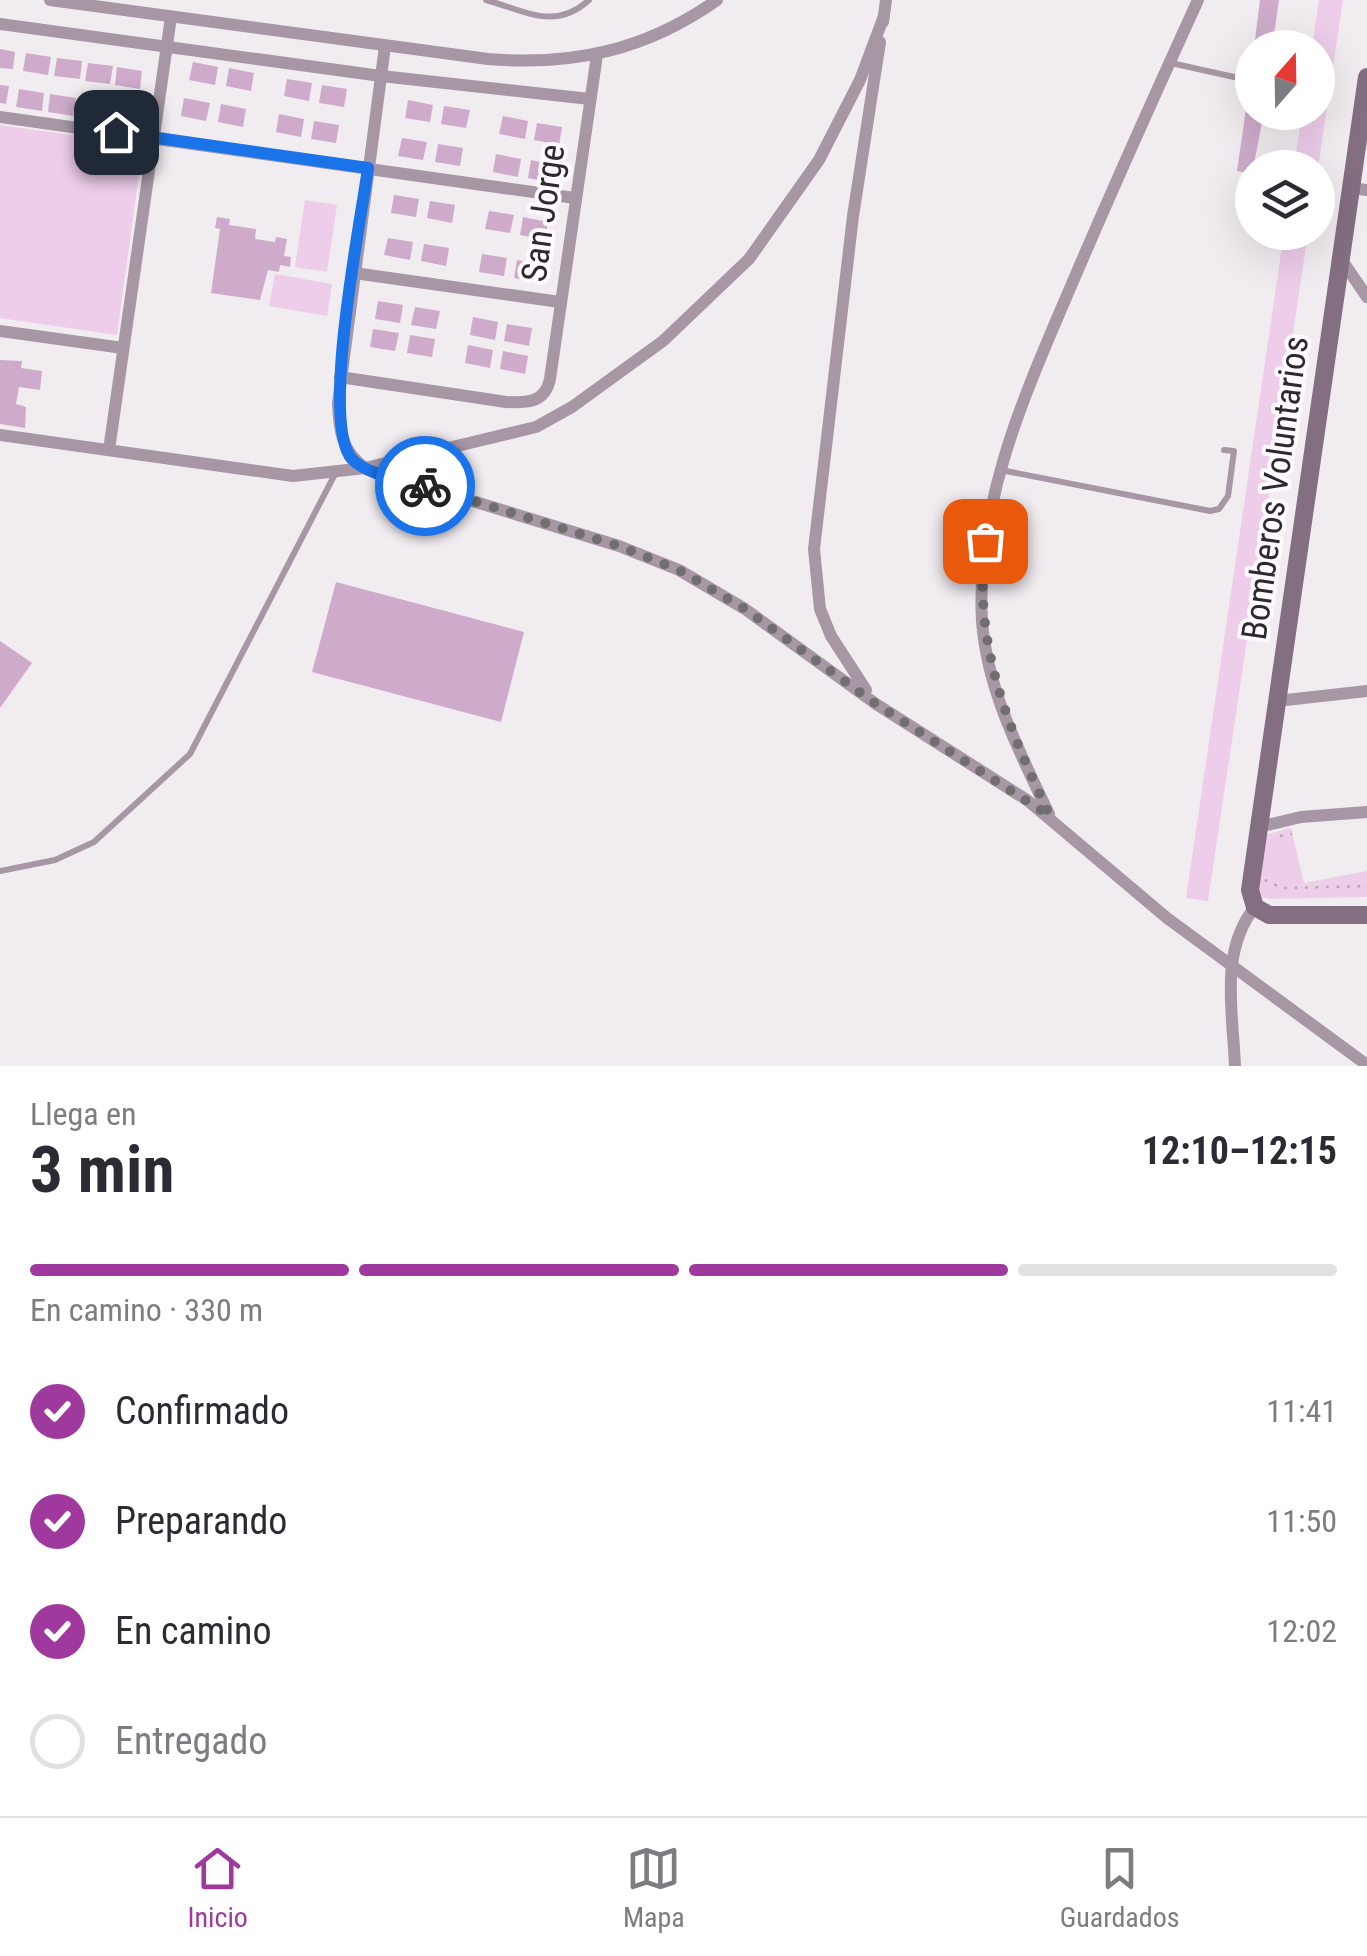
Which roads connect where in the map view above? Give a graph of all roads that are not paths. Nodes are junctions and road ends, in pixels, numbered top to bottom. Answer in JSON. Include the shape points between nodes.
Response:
{"nodes":[{"id":1,"x":50,"y":0,"type":"edge"},
{"id":2,"x":486,"y":0,"type":"edge"},
{"id":3,"x":589,"y":0,"type":"edge"},
{"id":4,"x":717,"y":0,"type":"edge"},
{"id":5,"x":886,"y":0,"type":"edge"},
{"id":6,"x":1198,"y":0,"type":"edge"},
{"id":7,"x":884,"y":16,"type":"junction"},
{"id":8,"x":171,"y":18,"type":"junction"},
{"id":9,"x":0,"y":24,"type":"edge"},
{"id":10,"x":385,"y":46,"type":"junction"},
{"id":11,"x":167,"y":48,"type":"junction"},
{"id":12,"x":597,"y":55,"type":"junction"},
{"id":13,"x":1170,"y":62,"type":"junction"},
{"id":14,"x":380,"y":76,"type":"junction"},
{"id":15,"x":1235,"y":77,"type":"edge"},
{"id":16,"x":1367,"y":77,"type":"edge"},
{"id":17,"x":590,"y":99,"type":"junction"},
{"id":18,"x":0,"y":117,"type":"edge"},
{"id":19,"x":154,"y":137,"type":"junction"},
{"id":20,"x":368,"y":168,"type":"junction"},
{"id":21,"x":1359,"y":189,"type":"edge"},
{"id":22,"x":574,"y":198,"type":"junction"},
{"id":23,"x":1341,"y":258,"type":"junction"},
{"id":24,"x":354,"y":274,"type":"junction"},
{"id":25,"x":1367,"y":297,"type":"edge"},
{"id":26,"x":560,"y":302,"type":"junction"},
{"id":27,"x":0,"y":330,"type":"edge"},
{"id":28,"x":124,"y":348,"type":"junction"},
{"id":29,"x":340,"y":377,"type":"junction"},
{"id":30,"x":0,"y":435,"type":"edge"},
{"id":31,"x":110,"y":450,"type":"junction"},
{"id":32,"x":1224,"y":450,"type":"dead end"},
{"id":33,"x":365,"y":468,"type":"junction"},
{"id":34,"x":1000,"y":470,"type":"junction"},
{"id":35,"x":335,"y":474,"type":"junction"},
{"id":36,"x":1367,"y":692,"type":"edge"},
{"id":37,"x":1277,"y":702,"type":"junction"},
{"id":38,"x":876,"y":704,"type":"junction"},
{"id":39,"x":1367,"y":812,"type":"edge"},
{"id":40,"x":1050,"y":816,"type":"junction"},
{"id":41,"x":1259,"y":828,"type":"junction"},
{"id":42,"x":0,"y":870,"type":"edge"},
{"id":43,"x":1255,"y":907,"type":"junction"},
{"id":44,"x":1367,"y":916,"type":"edge"},
{"id":45,"x":1232,"y":965,"type":"junction"},
{"id":46,"x":1367,"y":1065,"type":"edge"},
{"id":47,"x":1234,"y":1066,"type":"edge"}],
"edges":[{"from":1,"to":8,"type":"street"},
{"from":2,"to":3,"type":"lane","via":[[547,18],[573,14]]},
{"from":4,"to":12,"type":"street","via":[[648,40]]},
{"from":5,"to":7,"type":"street"},
{"from":6,"to":13,"type":"street"},
{"from":7,"to":33,"type":"street","via":[[841,120],[786,210],[738,270],[664,341],[536,426]]},
{"from":7,"to":38,"type":"street","via":[[814,549],[820,609]]},
{"from":8,"to":10,"type":"street"},
{"from":8,"to":11,"type":"street"},
{"from":9,"to":11,"type":"street"},
{"from":10,"to":12,"type":"street","via":[[524,62]]},
{"from":10,"to":14,"type":"street"},
{"from":11,"to":14,"type":"street"},
{"from":11,"to":19,"type":"street"},
{"from":12,"to":17,"type":"street","name":"San Jorge"},
{"from":13,"to":15,"type":"lane"},
{"from":13,"to":34,"type":"street","via":[[1043,352]]},
{"from":14,"to":17,"type":"street"},
{"from":14,"to":20,"type":"street"},
{"from":16,"to":21,"type":"main road","name":"Bomberos Voluntarios"},
{"from":17,"to":22,"type":"street","name":"San Jorge"},
{"from":18,"to":19,"type":"street"},
{"from":19,"to":20,"type":"street"},
{"from":19,"to":28,"type":"street"},
{"from":20,"to":22,"type":"street"},
{"from":20,"to":24,"type":"street"},
{"from":21,"to":23,"type":"main road","name":"Bomberos Voluntarios"},
{"from":22,"to":26,"type":"street","name":"San Jorge"},
{"from":23,"to":25,"type":"street"},
{"from":23,"to":37,"type":"main road","name":"Bomberos Voluntarios"},
{"from":24,"to":26,"type":"street"},
{"from":24,"to":29,"type":"street"},
{"from":26,"to":29,"type":"street","name":"San Jorge","via":[[542,396],[521,403]]},
{"from":27,"to":28,"type":"street"},
{"from":28,"to":31,"type":"street"},
{"from":29,"to":33,"type":"street","via":[[338,426],[343,444]]},
{"from":30,"to":31,"type":"street"},
{"from":31,"to":35,"type":"street","via":[[293,476]]},
{"from":32,"to":34,"type":"lane","via":[[1234,451],[1228,496],[1210,511]]},
{"from":33,"to":35,"type":"street"},
{"from":33,"to":38,"type":"street","via":[[679,570]]},
{"from":34,"to":40,"type":"street","via":[[985,541],[982,624],[1001,706]]},
{"from":35,"to":42,"type":"lane","via":[[205,730],[174,773],[78,851]]},
{"from":36,"to":37,"type":"street"},
{"from":37,"to":41,"type":"main road","name":"Bomberos Voluntarios"},
{"from":38,"to":40,"type":"street"},
{"from":39,"to":41,"type":"street"},
{"from":40,"to":45,"type":"street","via":[[1133,891]]},
{"from":41,"to":43,"type":"main road","name":"Bomberos Voluntarios","via":[[1250,886]]},
{"from":43,"to":44,"type":"main road","via":[[1273,916]]},
{"from":43,"to":45,"type":"street","via":[[1237,933]]},
{"from":45,"to":46,"type":"street"},
{"from":45,"to":47,"type":"street"}]}
